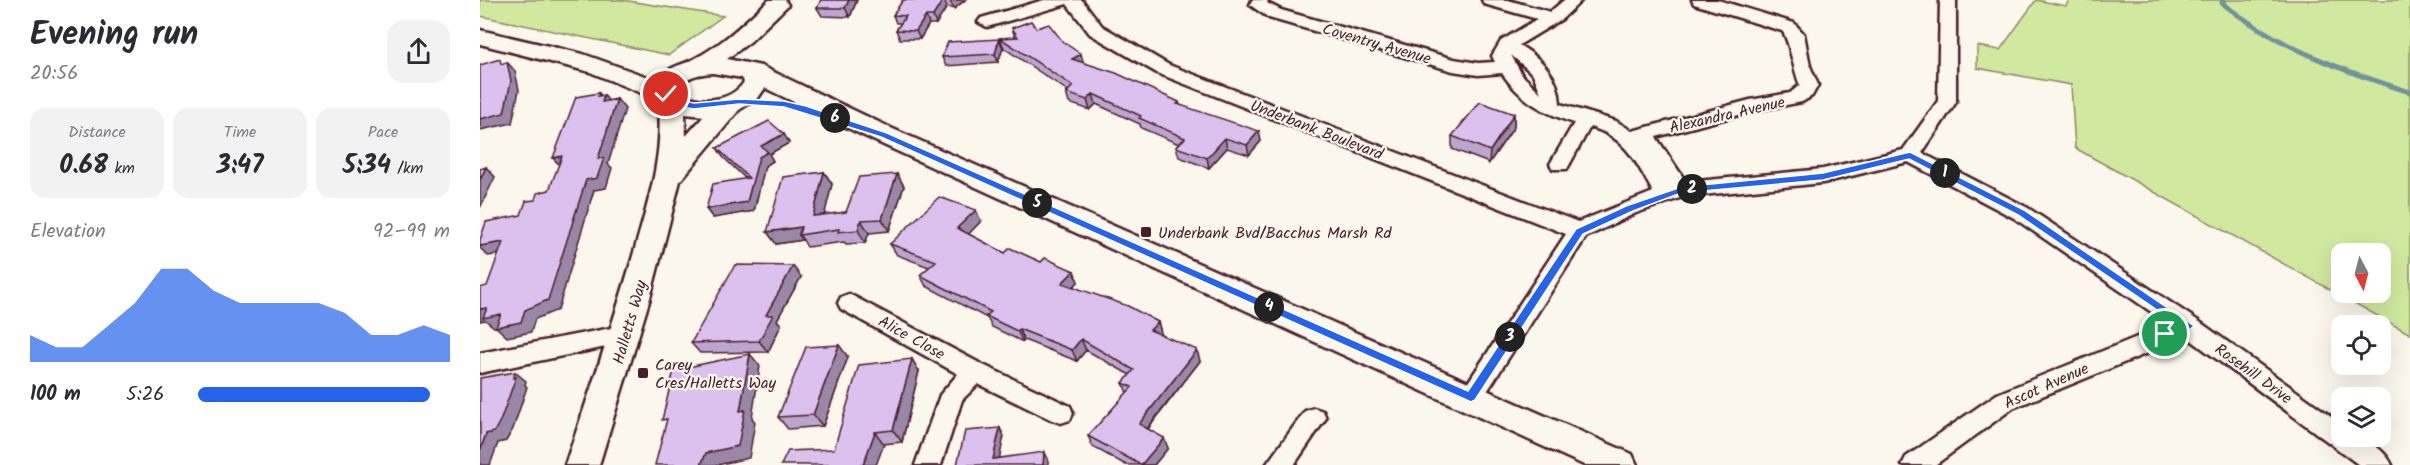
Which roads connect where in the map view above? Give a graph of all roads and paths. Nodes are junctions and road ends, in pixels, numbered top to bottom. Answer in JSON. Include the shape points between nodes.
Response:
{"nodes":[{"id":1,"x":1062,"y":0,"type":"edge"},
{"id":2,"x":1072,"y":0,"type":"edge"},
{"id":3,"x":1260,"y":0,"type":"edge"},
{"id":4,"x":1490,"y":0,"type":"edge"},
{"id":5,"x":1700,"y":0,"type":"edge"},
{"id":6,"x":1948,"y":0,"type":"edge"},
{"id":7,"x":1577,"y":1,"type":"edge"},
{"id":8,"x":778,"y":3,"type":"edge"},
{"id":9,"x":1738,"y":4,"type":"edge"},
{"id":10,"x":1552,"y":18,"type":"junction"},
{"id":11,"x":987,"y":22,"type":"dead end"},
{"id":12,"x":480,"y":37,"type":"edge"},
{"id":13,"x":1507,"y":45,"type":"junction"},
{"id":14,"x":561,"y":56,"type":"junction"},
{"id":15,"x":698,"y":66,"type":"junction"},
{"id":16,"x":1506,"y":67,"type":"junction"},
{"id":17,"x":753,"y":74,"type":"junction"},
{"id":18,"x":668,"y":96,"type":"junction"},
{"id":19,"x":735,"y":103,"type":"junction"},
{"id":20,"x":1551,"y":108,"type":"junction"},
{"id":21,"x":1585,"y":120,"type":"junction"},
{"id":22,"x":884,"y":135,"type":"junction"},
{"id":23,"x":1637,"y":136,"type":"junction"},
{"id":24,"x":1910,"y":155,"type":"junction"},
{"id":25,"x":1560,"y":164,"type":"dead end"},
{"id":26,"x":668,"y":177,"type":"junction"},
{"id":27,"x":1673,"y":192,"type":"junction"},
{"id":28,"x":1579,"y":231,"type":"junction"},
{"id":29,"x":849,"y":303,"type":"dead end"},
{"id":30,"x":2189,"y":326,"type":"junction"},
{"id":31,"x":627,"y":334,"type":"junction"},
{"id":32,"x":480,"y":363,"type":"edge"},
{"id":33,"x":975,"y":372,"type":"junction"},
{"id":34,"x":1471,"y":397,"type":"junction"},
{"id":35,"x":1061,"y":413,"type":"dead end"},
{"id":36,"x":1314,"y":418,"type":"dead end"},
{"id":37,"x":582,"y":465,"type":"edge"},
{"id":38,"x":928,"y":465,"type":"edge"},
{"id":39,"x":1279,"y":465,"type":"edge"},
{"id":40,"x":1620,"y":465,"type":"edge"},
{"id":41,"x":1915,"y":465,"type":"edge"},
{"id":42,"x":2379,"y":465,"type":"edge"}],
"edges":[{"from":1,"to":11,"type":"street"},
{"from":2,"to":28,"type":"street","name":"Underbank Boulevard","via":[[1096,30],[1163,69]]},
{"from":3,"to":16,"type":"street","name":"Coventry Avenue","via":[[1258,5],[1262,9],[1275,14],[1453,65],[1478,69]]},
{"from":4,"to":10,"type":"street"},
{"from":5,"to":9,"type":"street","name":"Alexandra Avenue"},
{"from":6,"to":24,"type":"street","via":[[1947,102]]},
{"from":7,"to":10,"type":"street"},
{"from":8,"to":15,"type":"main road","via":[[738,40]]},
{"from":8,"to":17,"type":"main road"},
{"from":9,"to":23,"type":"street","name":"Alexandra Avenue","via":[[1795,34],[1809,85],[1805,92],[1795,98]]},
{"from":10,"to":13,"type":"street"},
{"from":12,"to":14,"type":"main road"},
{"from":13,"to":16,"type":"street","via":[[1501,56]]},
{"from":13,"to":20,"type":"street","via":[[1531,60],[1548,82]]},
{"from":14,"to":15,"type":"main road"},
{"from":14,"to":18,"type":"main road","via":[[641,81]]},
{"from":15,"to":17,"type":"main road","via":[[728,65]]},
{"from":15,"to":18,"type":"main road","via":[[671,80]]},
{"from":16,"to":20,"type":"street","via":[[1529,95]]},
{"from":17,"to":19,"type":"main road","name":"Halletts Way","via":[[753,89]]},
{"from":17,"to":22,"type":"main road"},
{"from":18,"to":19,"type":"main road","via":[[694,106]]},
{"from":18,"to":26,"type":"main road","name":"Halletts Way","via":[[674,115]]},
{"from":19,"to":22,"type":"main road","via":[[803,108]]},
{"from":19,"to":26,"type":"main road","name":"Halletts Way","via":[[698,139]]},
{"from":20,"to":21,"type":"street"},
{"from":21,"to":23,"type":"street"},
{"from":21,"to":25,"type":"street"},
{"from":22,"to":34,"type":"main road"},
{"from":23,"to":27,"type":"street"},
{"from":24,"to":27,"type":"street","via":[[1823,176]]},
{"from":24,"to":30,"type":"street","name":"Rosehill Drive","via":[[2021,213]]},
{"from":26,"to":31,"type":"main road","name":"Halletts Way"},
{"from":27,"to":28,"type":"street"},
{"from":28,"to":34,"type":"street"},
{"from":29,"to":33,"type":"street","name":"Alice Close"},
{"from":30,"to":41,"type":"street","name":"Ascot Avenue","via":[[2005,401]]},
{"from":30,"to":42,"type":"street","name":"Rosehill Drive"},
{"from":31,"to":32,"type":"street"},
{"from":31,"to":37,"type":"main road","name":"Halletts Way"},
{"from":33,"to":35,"type":"street","name":"Alice Close"},
{"from":33,"to":38,"type":"street","via":[[952,395]]},
{"from":34,"to":40,"type":"main road"},
{"from":36,"to":39,"type":"street"}]}
